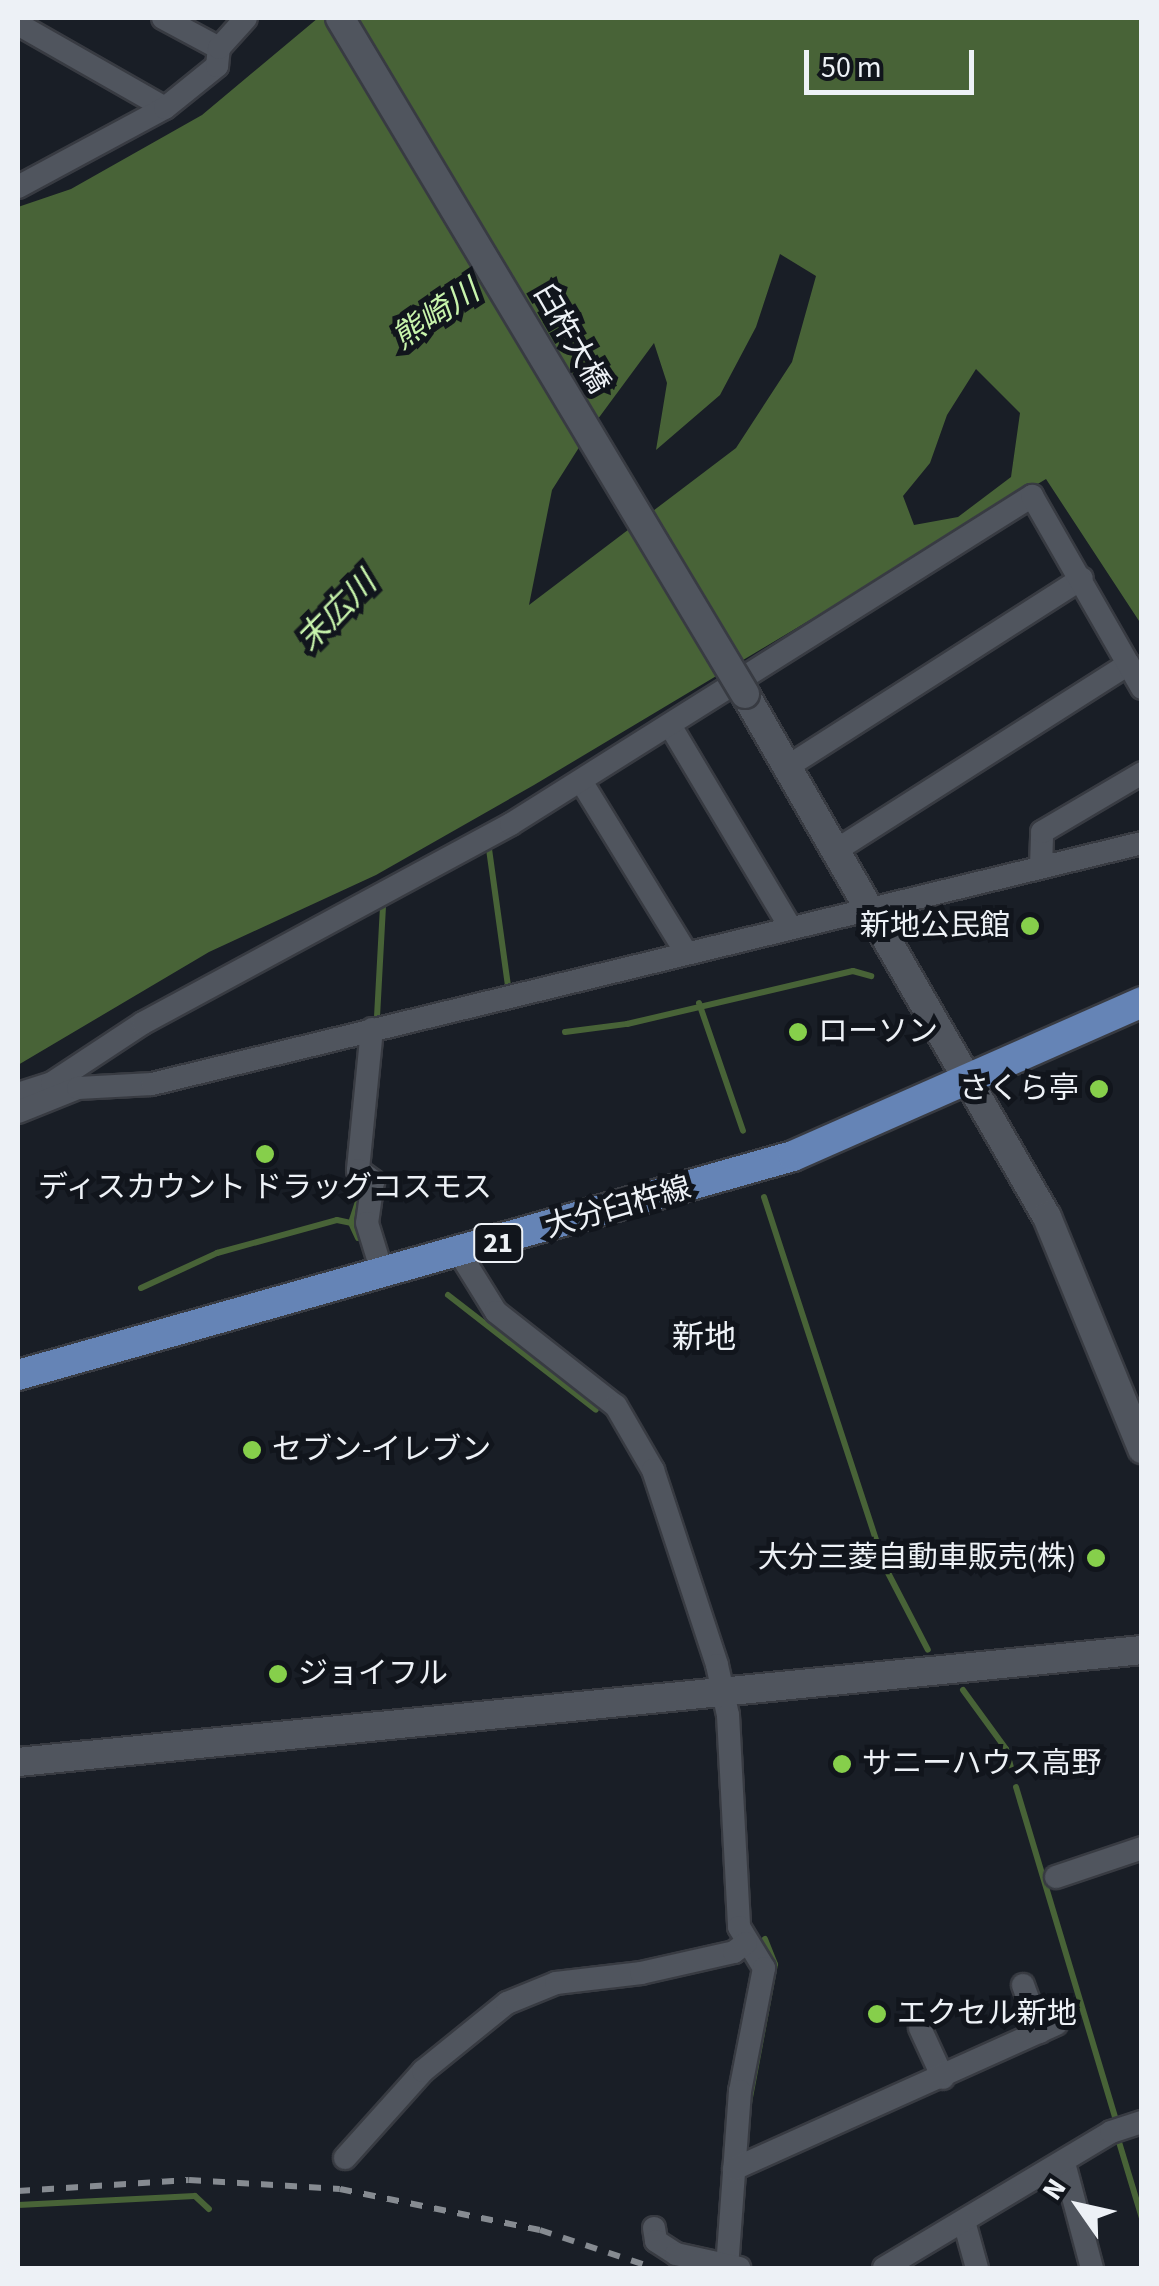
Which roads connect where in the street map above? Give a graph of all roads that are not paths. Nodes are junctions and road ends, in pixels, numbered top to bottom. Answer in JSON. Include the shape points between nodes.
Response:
{"nodes":[{"id":1,"x":163,"y":18,"type":"edge"},
{"id":2,"x":246,"y":18,"type":"edge"},
{"id":3,"x":340,"y":18,"type":"edge"},
{"id":4,"x":23,"y":28,"type":"edge"},
{"id":5,"x":219,"y":48,"type":"junction"},
{"id":6,"x":165,"y":108,"type":"junction"},
{"id":7,"x":18,"y":187,"type":"edge"},
{"id":8,"x":1082,"y":578,"type":"junction"},
{"id":9,"x":1129,"y":664,"type":"junction"},
{"id":10,"x":1142,"y":688,"type":"edge"},
{"id":11,"x":671,"y":727,"type":"junction"},
{"id":12,"x":786,"y":768,"type":"junction"},
{"id":13,"x":1142,"y":773,"type":"edge"},
{"id":14,"x":581,"y":781,"type":"junction"},
{"id":15,"x":1142,"y":843,"type":"edge"},
{"id":16,"x":835,"y":851,"type":"junction"},
{"id":17,"x":1041,"y":866,"type":"junction"},
{"id":18,"x":867,"y":907,"type":"junction"},
{"id":19,"x":790,"y":928,"type":"junction"},
{"id":20,"x":684,"y":949,"type":"junction"},
{"id":21,"x":1142,"y":1002,"type":"edge"},
{"id":22,"x":372,"y":1029,"type":"junction"},
{"id":23,"x":967,"y":1081,"type":"junction"},
{"id":24,"x":18,"y":1094,"type":"edge"},
{"id":25,"x":18,"y":1112,"type":"edge"},
{"id":26,"x":460,"y":1254,"type":"junction"},
{"id":27,"x":383,"y":1275,"type":"junction"},
{"id":28,"x":18,"y":1375,"type":"edge"},
{"id":29,"x":1142,"y":1448,"type":"edge"},
{"id":30,"x":1142,"y":1650,"type":"edge"},
{"id":31,"x":723,"y":1692,"type":"junction"},
{"id":32,"x":18,"y":1762,"type":"edge"},
{"id":33,"x":1142,"y":1848,"type":"edge"},
{"id":34,"x":1056,"y":1877,"type":"dead end"},
{"id":35,"x":746,"y":1943,"type":"junction"},
{"id":36,"x":1024,"y":1985,"type":"dead end"},
{"id":37,"x":920,"y":2028,"type":"dead end"},
{"id":38,"x":943,"y":2078,"type":"junction"},
{"id":39,"x":1142,"y":2122,"type":"edge"},
{"id":40,"x":345,"y":2158,"type":"dead end"},
{"id":41,"x":1064,"y":2163,"type":"junction"},
{"id":42,"x":743,"y":2165,"type":"junction"},
{"id":43,"x":965,"y":2225,"type":"junction"},
{"id":44,"x":654,"y":2228,"type":"dead end"},
{"id":45,"x":731,"y":2267,"type":"edge"},
{"id":46,"x":884,"y":2268,"type":"edge"},
{"id":47,"x":976,"y":2268,"type":"edge"},
{"id":48,"x":1092,"y":2268,"type":"edge"}],
"edges":[{"from":1,"to":5,"type":"street"},
{"from":2,"to":5,"type":"street"},
{"from":3,"to":12,"type":"street","name":"臼杵大橋","bridge":true},
{"from":4,"to":6,"type":"street"},
{"from":5,"to":6,"type":"street","via":[[218,66]]},
{"from":6,"to":7,"type":"street"},
{"from":8,"to":9,"type":"street"},
{"from":8,"to":11,"type":"street","via":[[1032,496]]},
{"from":8,"to":12,"type":"street"},
{"from":9,"to":10,"type":"street"},
{"from":9,"to":16,"type":"street"},
{"from":11,"to":14,"type":"street"},
{"from":11,"to":19,"type":"street"},
{"from":12,"to":16,"type":"street","name":"臼杵大橋"},
{"from":13,"to":17,"type":"street","via":[[1042,832]]},
{"from":14,"to":20,"type":"street"},
{"from":14,"to":24,"type":"street","via":[[144,1023],[52,1083]]},
{"from":15,"to":17,"type":"street"},
{"from":16,"to":18,"type":"street","name":"臼杵大橋"},
{"from":17,"to":18,"type":"street"},
{"from":18,"to":19,"type":"street"},
{"from":18,"to":23,"type":"street","name":"臼杵大橋"},
{"from":19,"to":20,"type":"street"},
{"from":20,"to":22,"type":"street"},
{"from":21,"to":23,"type":"main road","name":"大分臼杵線","number":"21"},
{"from":22,"to":25,"type":"street","via":[[152,1084],[78,1088]]},
{"from":22,"to":27,"type":"street","via":[[358,1170],[373,1181],[368,1223]]},
{"from":23,"to":26,"type":"main road","name":"大分臼杵線","number":"21","via":[[792,1156]]},
{"from":23,"to":29,"type":"street","name":"臼杵大橋","via":[[1047,1217]]},
{"from":26,"to":27,"type":"main road","name":"大分臼杵線","number":"21"},
{"from":26,"to":31,"type":"street","via":[[496,1312],[600,1388],[626,1422],[653,1470]]},
{"from":27,"to":28,"type":"main road","name":"大分臼杵線","number":"21"},
{"from":30,"to":31,"type":"street"},
{"from":31,"to":32,"type":"street"},
{"from":31,"to":35,"type":"street","via":[[739,1928]]},
{"from":33,"to":34,"type":"street"},
{"from":35,"to":40,"type":"street","via":[[734,1952],[641,1973],[556,1983],[507,2003],[423,2071]]},
{"from":35,"to":42,"type":"street","via":[[764,1968],[740,2091]]},
{"from":36,"to":38,"type":"street","via":[[1048,2028]]},
{"from":37,"to":38,"type":"street"},
{"from":38,"to":42,"type":"street"},
{"from":39,"to":41,"type":"street"},
{"from":41,"to":43,"type":"street"},
{"from":41,"to":48,"type":"street"},
{"from":42,"to":45,"type":"street"},
{"from":43,"to":46,"type":"street"},
{"from":43,"to":47,"type":"street"},
{"from":44,"to":45,"type":"street","via":[[656,2241],[676,2254]]}]}
